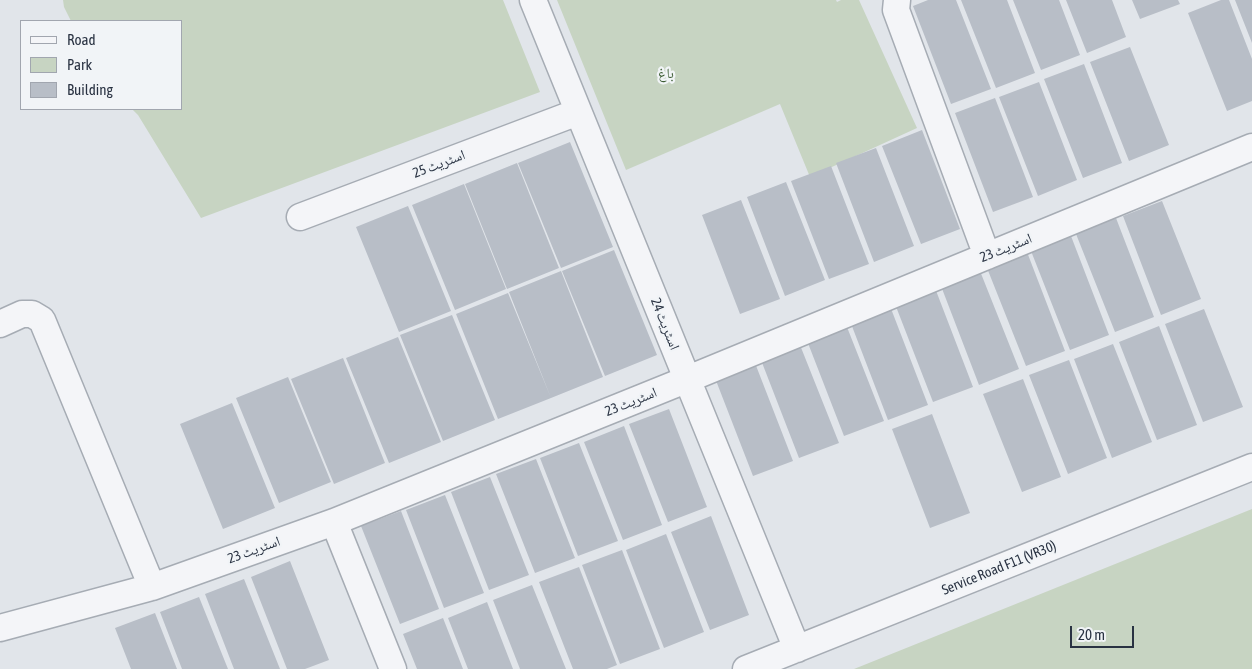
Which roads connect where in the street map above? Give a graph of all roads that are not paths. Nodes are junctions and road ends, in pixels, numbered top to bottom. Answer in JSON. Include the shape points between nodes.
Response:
{"nodes":[{"id":1,"x":533,"y":0,"type":"edge"},
{"id":2,"x":897,"y":0,"type":"edge"},
{"id":3,"x":578,"y":112,"type":"junction"},
{"id":4,"x":1252,"y":148,"type":"edge"},
{"id":5,"x":300,"y":216,"type":"dead end"},
{"id":6,"x":987,"y":256,"type":"junction"},
{"id":7,"x":0,"y":324,"type":"edge"},
{"id":8,"x":688,"y":379,"type":"junction"},
{"id":9,"x":1252,"y":467,"type":"edge"},
{"id":10,"x":334,"y":522,"type":"junction"},
{"id":11,"x":152,"y":587,"type":"junction"},
{"id":12,"x":0,"y":628,"type":"edge"},
{"id":13,"x":796,"y":649,"type":"junction"},
{"id":14,"x":394,"y":669,"type":"edge"},
{"id":15,"x":746,"y":669,"type":"edge"}],
"edges":[{"from":1,"to":3,"type":"street","name":"اسٹریٹ 24"},
{"from":2,"to":6,"type":"street","via":[[896,10]]},
{"from":3,"to":5,"type":"street","name":"اسٹریٹ 25"},
{"from":3,"to":8,"type":"street","name":"اسٹریٹ 24"},
{"from":4,"to":6,"type":"street","name":"اسٹریٹ 23"},
{"from":6,"to":8,"type":"street","name":"اسٹریٹ 23"},
{"from":7,"to":11,"type":"street","via":[[22,314],[32,314],[42,320]]},
{"from":8,"to":10,"type":"street","name":"اسٹریٹ 23"},
{"from":8,"to":13,"type":"street","name":"اسٹریٹ 24"},
{"from":9,"to":13,"type":"street","name":"Service Road F11 (VR30)"},
{"from":10,"to":11,"type":"street","name":"اسٹریٹ 23"},
{"from":10,"to":14,"type":"street"},
{"from":11,"to":12,"type":"street","name":"اسٹریٹ 23"},
{"from":13,"to":15,"type":"street","name":"Service Road F11 (VR30)"}]}
